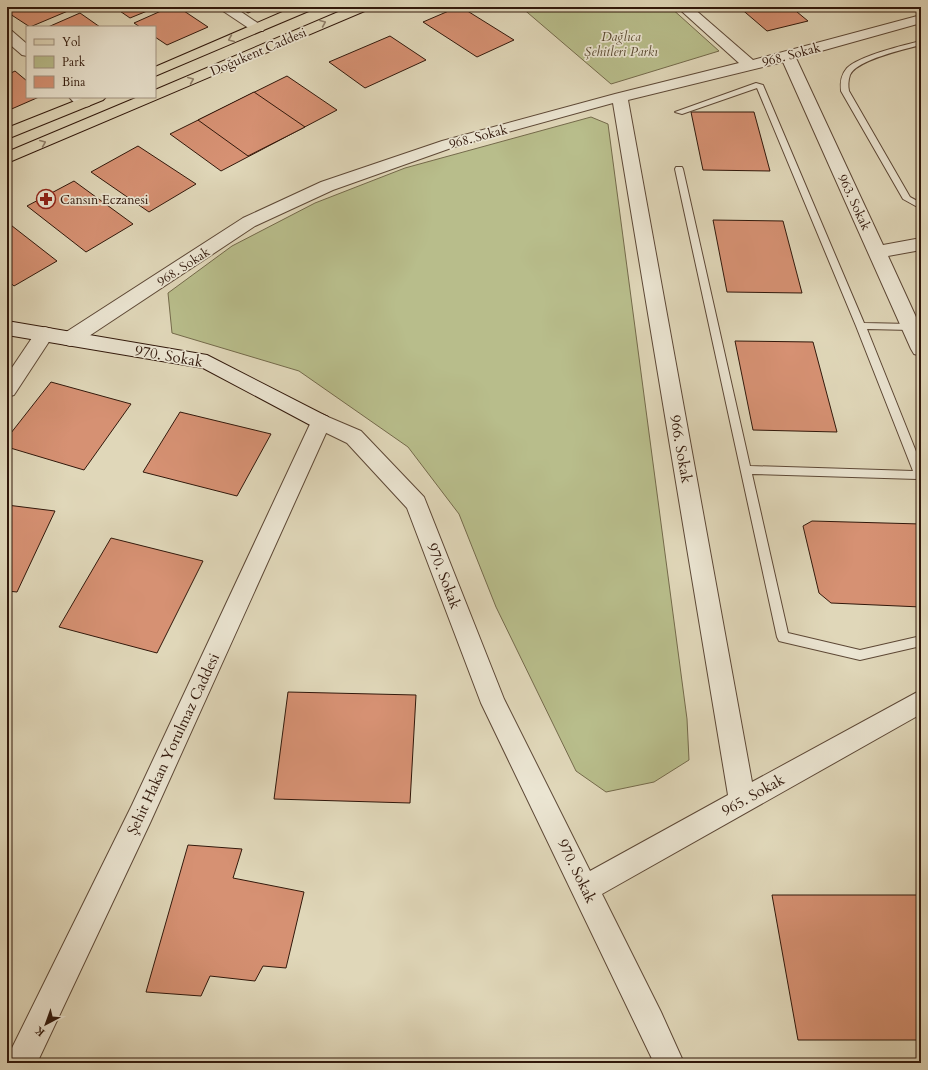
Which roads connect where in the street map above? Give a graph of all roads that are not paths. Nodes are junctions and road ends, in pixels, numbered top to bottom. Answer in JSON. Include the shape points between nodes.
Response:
{"nodes":[{"id":1,"x":224,"y":7,"type":"edge"},
{"id":2,"x":306,"y":7,"type":"edge"},
{"id":3,"x":362,"y":7,"type":"edge"},
{"id":4,"x":684,"y":7,"type":"edge"},
{"id":5,"x":921,"y":19,"type":"edge"},
{"id":6,"x":258,"y":28,"type":"junction"},
{"id":7,"x":7,"y":34,"type":"edge"},
{"id":8,"x":921,"y":43,"type":"edge"},
{"id":9,"x":26,"y":51,"type":"edge"},
{"id":10,"x":788,"y":56,"type":"junction"},
{"id":11,"x":750,"y":65,"type":"junction"},
{"id":12,"x":156,"y":72,"type":"edge"},
{"id":13,"x":156,"y":95,"type":"edge"},
{"id":14,"x":620,"y":97,"type":"junction"},
{"id":15,"x":149,"y":98,"type":"edge"},
{"id":16,"x":86,"y":99,"type":"edge"},
{"id":17,"x":679,"y":112,"type":"dead end"},
{"id":18,"x":7,"y":134,"type":"edge"},
{"id":19,"x":7,"y":158,"type":"edge"},
{"id":20,"x":679,"y":169,"type":"dead end"},
{"id":21,"x":921,"y":206,"type":"edge"},
{"id":22,"x":921,"y":244,"type":"edge"},
{"id":23,"x":878,"y":252,"type":"junction"},
{"id":24,"x":861,"y":326,"type":"junction"},
{"id":25,"x":912,"y":327,"type":"junction"},
{"id":26,"x":7,"y":328,"type":"edge"},
{"id":27,"x":45,"y":334,"type":"junction"},
{"id":28,"x":70,"y":339,"type":"junction"},
{"id":29,"x":921,"y":349,"type":"edge"},
{"id":30,"x":7,"y":390,"type":"edge"},
{"id":31,"x":321,"y":422,"type":"junction"},
{"id":32,"x":745,"y":470,"type":"junction"},
{"id":33,"x":920,"y":476,"type":"edge"},
{"id":34,"x":921,"y":641,"type":"edge"},
{"id":35,"x":921,"y":701,"type":"edge"},
{"id":36,"x":742,"y":801,"type":"junction"},
{"id":37,"x":585,"y":889,"type":"junction"},
{"id":38,"x":21,"y":1063,"type":"edge"},
{"id":39,"x":669,"y":1063,"type":"edge"}],
"edges":[{"from":1,"to":6,"type":"street"},
{"from":2,"to":6,"type":"main road","name":"Doğukent Caddesi"},
{"from":13,"to":3,"type":"main road","name":"Doğukent Caddesi","one_way":true},
{"from":4,"to":11,"type":"street"},
{"from":5,"to":10,"type":"street","name":"968. Sokak"},
{"from":6,"to":12,"type":"main road","name":"Doğukent Caddesi","one_way":true},
{"from":7,"to":9,"type":"street"},
{"from":8,"to":21,"type":"lane","via":[[855,64],[846,74],[844,85],[845,91],[907,198]]},
{"from":10,"to":11,"type":"street","name":"968. Sokak"},
{"from":10,"to":23,"type":"street","name":"963. Sokak"},
{"from":11,"to":14,"type":"street","name":"968. Sokak"},
{"from":14,"to":28,"type":"street","name":"968. Sokak","via":[[448,144],[327,186],[249,222]]},
{"from":14,"to":36,"type":"street","name":"966. Sokak"},
{"from":19,"to":15,"type":"main road","one_way":true},
{"from":16,"to":18,"type":"main road"},
{"from":17,"to":24,"type":"lane","via":[[758,85]]},
{"from":20,"to":32,"type":"lane"},
{"from":22,"to":23,"type":"street"},
{"from":23,"to":25,"type":"street","name":"963. Sokak"},
{"from":24,"to":25,"type":"lane"},
{"from":24,"to":33,"type":"lane"},
{"from":25,"to":29,"type":"street","name":"963. Sokak"},
{"from":26,"to":27,"type":"street","name":"970. Sokak"},
{"from":27,"to":28,"type":"street","name":"970. Sokak"},
{"from":27,"to":30,"type":"street"},
{"from":28,"to":31,"type":"street","name":"970. Sokak","via":[[207,362]]},
{"from":31,"to":37,"type":"street","name":"970. Sokak","via":[[354,437],[416,503],[494,703]]},
{"from":31,"to":38,"type":"street","name":"Şehit Hakan Yorulmaz Caddesi","via":[[141,814]]},
{"from":32,"to":33,"type":"lane"},
{"from":32,"to":34,"type":"lane","via":[[783,637],[860,655]]},
{"from":35,"to":36,"type":"street","name":"965. Sokak"},
{"from":36,"to":37,"type":"street","name":"965. Sokak"},
{"from":37,"to":39,"type":"street","name":"970. Sokak"}]}
